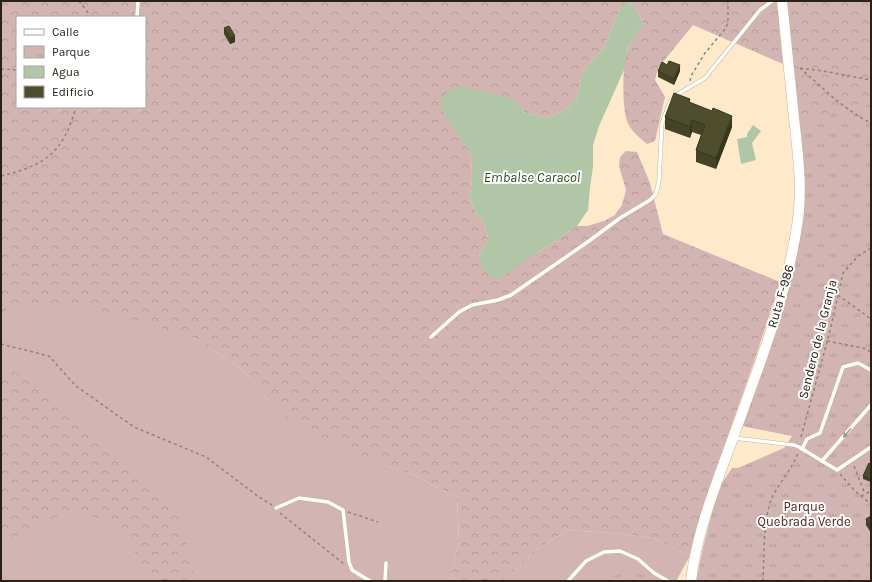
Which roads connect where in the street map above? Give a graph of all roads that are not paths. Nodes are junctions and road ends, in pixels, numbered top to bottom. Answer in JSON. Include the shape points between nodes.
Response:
{"nodes":[{"id":1,"x":138,"y":1,"type":"edge"},
{"id":2,"x":772,"y":1,"type":"edge"},
{"id":3,"x":782,"y":1,"type":"edge"},
{"id":4,"x":137,"y":16,"type":"edge"},
{"id":5,"x":432,"y":337,"type":"dead end"},
{"id":6,"x":871,"y":370,"type":"edge"},
{"id":7,"x":871,"y":405,"type":"edge"},
{"id":8,"x":733,"y":438,"type":"junction"},
{"id":9,"x":871,"y":447,"type":"edge"},
{"id":10,"x":801,"y":448,"type":"junction"},
{"id":11,"x":822,"y":461,"type":"junction"},
{"id":12,"x":276,"y":508,"type":"road end"},
{"id":13,"x":386,"y":563,"type":"dead end"},
{"id":14,"x":370,"y":581,"type":"edge"},
{"id":15,"x":385,"y":581,"type":"edge"},
{"id":16,"x":568,"y":581,"type":"edge"},
{"id":17,"x":668,"y":581,"type":"edge"},
{"id":18,"x":691,"y":581,"type":"edge"}],
"edges":[{"from":1,"to":4,"type":"lane"},
{"from":2,"to":5,"type":"lane","via":[[760,10],[705,78],[678,94],[670,102],[662,123],[659,181],[656,194],[650,200],[620,218],[511,295],[472,305],[459,312]]},
{"from":3,"to":8,"type":"main road","name":"Ruta F-986","via":[[799,168],[797,226],[783,291]]},
{"from":6,"to":10,"type":"lane","via":[[858,363],[843,368],[820,433],[807,439]]},
{"from":7,"to":11,"type":"lane","one_way":true},
{"from":8,"to":10,"type":"lane"},
{"from":8,"to":18,"type":"main road","name":"Ruta F-986","via":[[699,539]]},
{"from":9,"to":11,"type":"lane","via":[[837,470]]},
{"from":10,"to":11,"type":"lane"},
{"from":12,"to":14,"type":"lane","via":[[299,498],[328,502],[343,510],[352,570]]},
{"from":13,"to":15,"type":"lane"},
{"from":16,"to":17,"type":"lane","via":[[586,561],[604,552],[620,551],[638,559]]}]}
